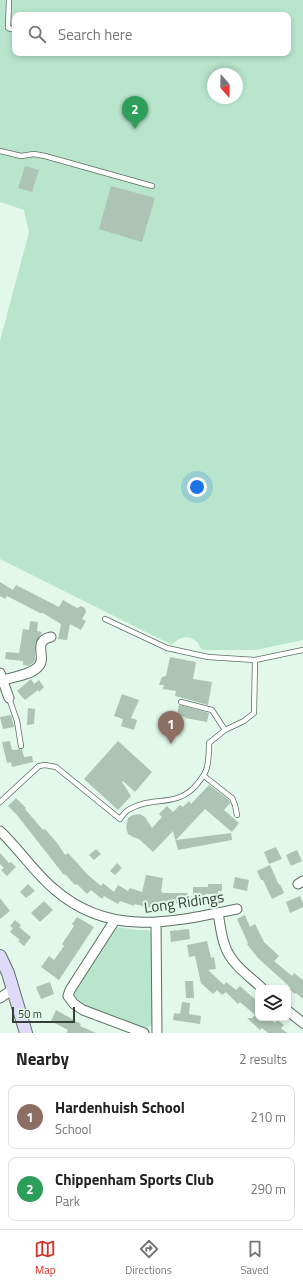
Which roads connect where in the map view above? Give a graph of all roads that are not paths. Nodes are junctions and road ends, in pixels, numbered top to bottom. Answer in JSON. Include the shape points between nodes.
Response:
{"nodes":[{"id":1,"x":9,"y":0,"type":"edge"},
{"id":2,"x":12,"y":29,"type":"edge"},
{"id":3,"x":0,"y":151,"type":"edge"},
{"id":4,"x":152,"y":186,"type":"dead end"},
{"id":5,"x":105,"y":619,"type":"dead end"},
{"id":6,"x":51,"y":636,"type":"dead end"},
{"id":7,"x":303,"y":650,"type":"edge"},
{"id":8,"x":255,"y":660,"type":"junction"},
{"id":9,"x":2,"y":677,"type":"edge"},
{"id":10,"x":9,"y":698,"type":"joint"},
{"id":11,"x":182,"y":702,"type":"dead end"},
{"id":12,"x":224,"y":730,"type":"junction"},
{"id":13,"x":21,"y":746,"type":"dead end"},
{"id":14,"x":204,"y":776,"type":"junction"},
{"id":15,"x":0,"y":802,"type":"edge"},
{"id":16,"x":237,"y":815,"type":"dead end"},
{"id":17,"x":0,"y":831,"type":"edge"},
{"id":18,"x":237,"y":909,"type":"dead end"},
{"id":19,"x":218,"y":913,"type":"junction"},
{"id":20,"x":115,"y":920,"type":"junction"},
{"id":21,"x":156,"y":923,"type":"junction"},
{"id":22,"x":0,"y":956,"type":"edge"},
{"id":23,"x":259,"y":985,"type":"edge"},
{"id":24,"x":13,"y":989,"type":"junction"},
{"id":25,"x":0,"y":998,"type":"edge"},
{"id":26,"x":291,"y":1013,"type":"edge"},
{"id":27,"x":303,"y":1023,"type":"edge"},
{"id":28,"x":26,"y":1033,"type":"edge"},
{"id":29,"x":144,"y":1033,"type":"edge"},
{"id":30,"x":157,"y":1033,"type":"edge"}],
"edges":[{"from":1,"to":2,"type":"lane","via":[[8,28]]},
{"from":3,"to":4,"type":"lane","via":[[21,156],[44,156]]},
{"from":5,"to":8,"type":"lane","via":[[167,648],[208,657]]},
{"from":6,"to":9,"type":"street","via":[[42,641],[42,661],[38,667],[28,673]]},
{"from":7,"to":8,"type":"lane"},
{"from":8,"to":12,"type":"lane","via":[[254,713],[244,721]]},
{"from":9,"to":10,"type":"street"},
{"from":10,"to":13,"type":"lane","via":[[16,716]]},
{"from":11,"to":12,"type":"lane","via":[[212,710]]},
{"from":12,"to":14,"type":"lane","via":[[209,743]]},
{"from":14,"to":15,"type":"lane","via":[[186,795],[174,800],[143,804],[127,810],[120,819],[56,767],[47,765],[39,766]]},
{"from":14,"to":16,"type":"lane","via":[[232,798]]},
{"from":17,"to":20,"type":"street","name":"Long Ridings","via":[[55,891],[89,911]]},
{"from":18,"to":19,"type":"street","name":"Long Ridings"},
{"from":19,"to":21,"type":"street","name":"Long Ridings"},
{"from":19,"to":23,"type":"street","via":[[229,955],[236,965]]},
{"from":20,"to":21,"type":"street","name":"Long Ridings"},
{"from":20,"to":29,"type":"street","via":[[68,996],[83,1010]]},
{"from":21,"to":30,"type":"street"},
{"from":22,"to":24,"type":"main road"},
{"from":24,"to":25,"type":"street"},
{"from":24,"to":28,"type":"main road"},
{"from":26,"to":27,"type":"street"}]}
